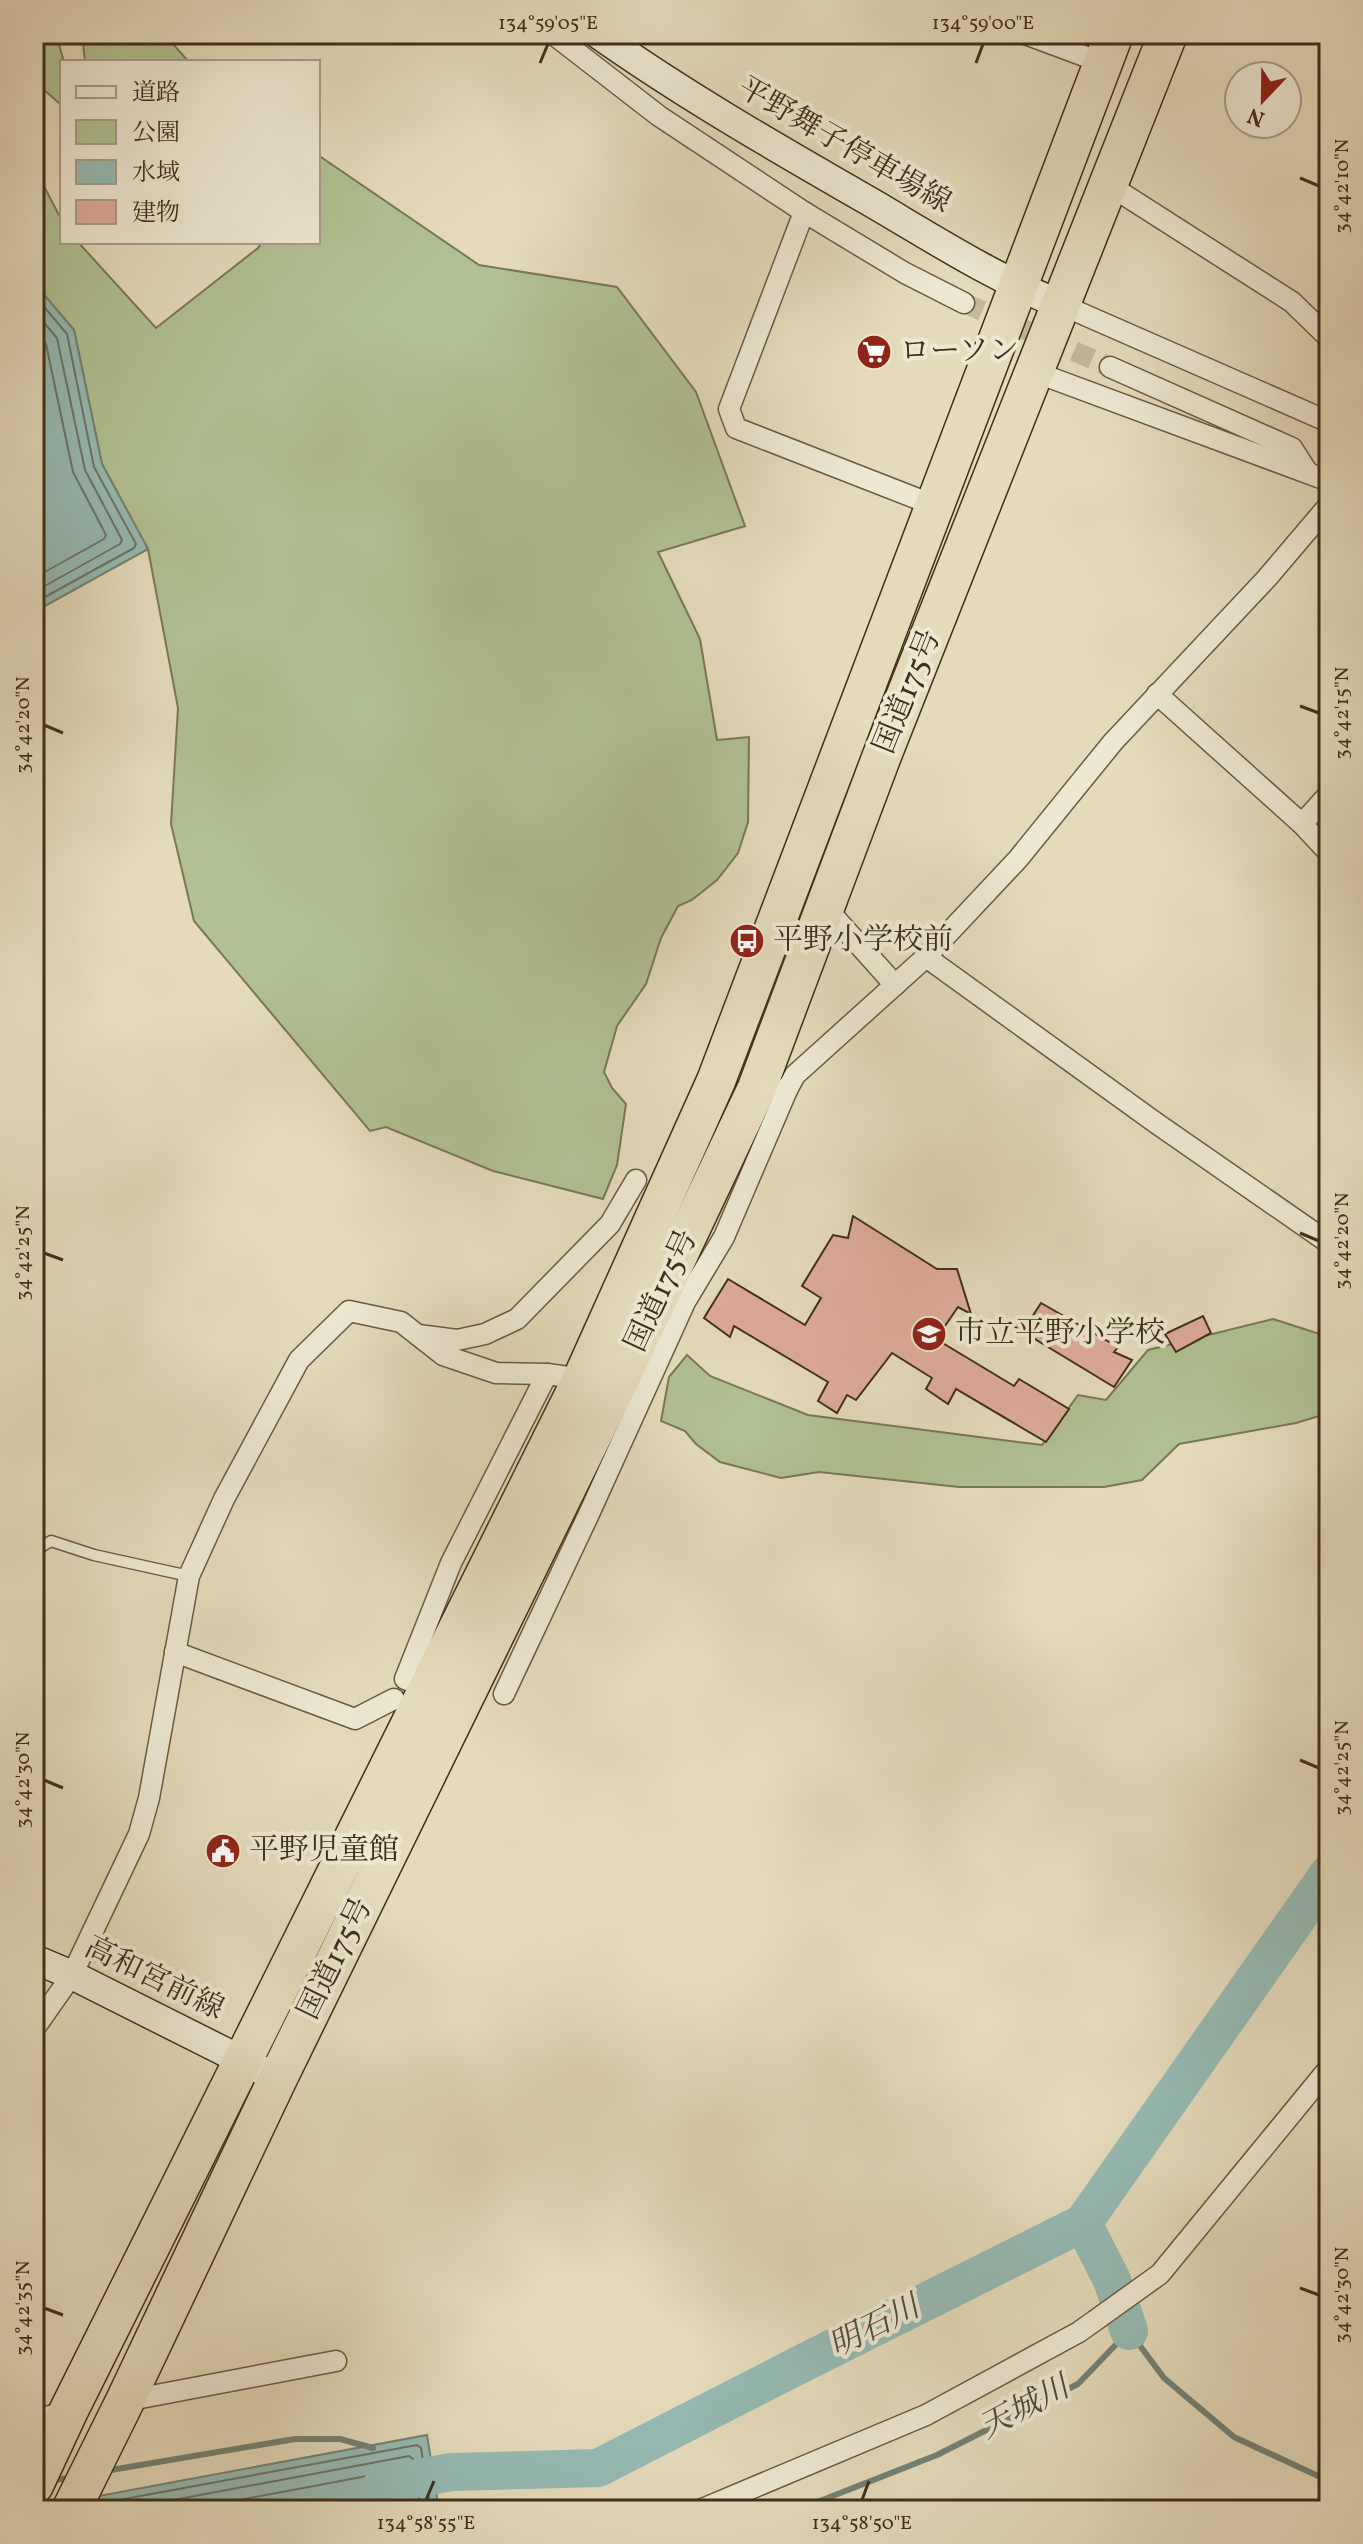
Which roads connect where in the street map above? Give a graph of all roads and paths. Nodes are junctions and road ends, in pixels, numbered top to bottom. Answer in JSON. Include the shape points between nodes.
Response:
{"nodes":[{"id":1,"x":553,"y":34,"type":"edge"},
{"id":2,"x":598,"y":34,"type":"edge"},
{"id":3,"x":1025,"y":34,"type":"edge"},
{"id":4,"x":1168,"y":34,"type":"edge"},
{"id":5,"x":1109,"y":49,"type":"edge"},
{"id":6,"x":673,"y":85,"type":"junction"},
{"id":7,"x":659,"y":116,"type":"junction"},
{"id":8,"x":1109,"y":185,"type":"junction"},
{"id":9,"x":804,"y":212,"type":"junction"},
{"id":10,"x":1020,"y":288,"type":"junction"},
{"id":11,"x":964,"y":303,"type":"tunnel mouth"},
{"id":12,"x":1062,"y":305,"type":"junction"},
{"id":13,"x":1329,"y":338,"type":"edge"},
{"id":14,"x":1110,"y":367,"type":"tunnel mouth"},
{"id":15,"x":1035,"y":372,"type":"junction"},
{"id":16,"x":1329,"y":422,"type":"edge"},
{"id":17,"x":1308,"y":473,"type":"junction"},
{"id":18,"x":1329,"y":481,"type":"edge"},
{"id":19,"x":1329,"y":505,"type":"edge"},
{"id":20,"x":936,"y":506,"type":"junction"},
{"id":21,"x":1157,"y":694,"type":"junction"},
{"id":22,"x":1329,"y":794,"type":"edge"},
{"id":23,"x":1302,"y":824,"type":"junction"},
{"id":24,"x":1329,"y":853,"type":"edge"},
{"id":25,"x":826,"y":908,"type":"junction"},
{"id":26,"x":926,"y":957,"type":"junction"},
{"id":27,"x":895,"y":985,"type":"junction"},
{"id":28,"x":772,"y":1089,"type":"junction"},
{"id":29,"x":636,"y":1180,"type":"dead end"},
{"id":30,"x":1329,"y":1243,"type":"edge"},
{"id":31,"x":418,"y":1335,"type":"junction"},
{"id":32,"x":565,"y":1377,"type":"junction"},
{"id":33,"x":34,"y":1551,"type":"edge"},
{"id":34,"x":189,"y":1576,"type":"junction"},
{"id":35,"x":175,"y":1652,"type":"junction"},
{"id":36,"x":411,"y":1693,"type":"junction"},
{"id":37,"x":504,"y":1694,"type":"dead end"},
{"id":38,"x":34,"y":1959,"type":"edge"},
{"id":39,"x":72,"y":1975,"type":"junction"},
{"id":40,"x":34,"y":2029,"type":"edge"},
{"id":41,"x":243,"y":2060,"type":"junction"},
{"id":42,"x":1329,"y":2068,"type":"edge"},
{"id":43,"x":278,"y":2078,"type":"junction"},
{"id":44,"x":336,"y":2361,"type":"dead end"},
{"id":45,"x":116,"y":2416,"type":"junction"},
{"id":46,"x":51,"y":2427,"type":"edge"},
{"id":47,"x":34,"y":2485,"type":"edge"},
{"id":48,"x":71,"y":2510,"type":"edge"},
{"id":49,"x":700,"y":2510,"type":"edge"}],
"edges":[{"from":1,"to":7,"type":"street"},
{"from":2,"to":6,"type":"main road","name":"平野舞子停車場線"},
{"from":3,"to":5,"type":"street"},
{"from":4,"to":8,"type":"highway","name":"国道175号"},
{"from":5,"to":10,"type":"highway","name":"国道175号"},
{"from":6,"to":7,"type":"street"},
{"from":6,"to":10,"type":"main road","name":"平野舞子停車場線"},
{"from":7,"to":9,"type":"street"},
{"from":8,"to":12,"type":"highway","name":"国道175号"},
{"from":8,"to":13,"type":"street","via":[[1292,302]]},
{"from":9,"to":11,"type":"street"},
{"from":9,"to":20,"type":"street","via":[[729,409],[736,428]]},
{"from":10,"to":12,"type":"main road","name":"平野舞子停車場線"},
{"from":10,"to":20,"type":"highway","name":"国道175号"},
{"from":12,"to":15,"type":"highway","name":"国道175号"},
{"from":12,"to":16,"type":"street"},
{"from":14,"to":17,"type":"street","via":[[1292,448]]},
{"from":15,"to":17,"type":"street"},
{"from":15,"to":25,"type":"highway","name":"国道175号"},
{"from":17,"to":18,"type":"street"},
{"from":19,"to":21,"type":"street"},
{"from":20,"to":32,"type":"highway","name":"国道175号","via":[[716,1081]]},
{"from":21,"to":23,"type":"street"},
{"from":21,"to":26,"type":"street","via":[[1018,859]]},
{"from":22,"to":23,"type":"street"},
{"from":23,"to":24,"type":"street"},
{"from":25,"to":27,"type":"street"},
{"from":25,"to":28,"type":"highway","name":"国道175号"},
{"from":26,"to":27,"type":"street"},
{"from":26,"to":30,"type":"street"},
{"from":27,"to":28,"type":"street","via":[[795,1075]]},
{"from":28,"to":37,"type":"street","via":[[724,1237],[685,1302]]},
{"from":28,"to":43,"type":"highway","name":"国道175号","via":[[612,1398]]},
{"from":29,"to":31,"type":"street","via":[[610,1224],[517,1319],[457,1340]]},
{"from":31,"to":32,"type":"street","via":[[443,1355],[496,1373]]},
{"from":31,"to":34,"type":"street","via":[[401,1322],[349,1311],[299,1360]]},
{"from":32,"to":36,"type":"highway","name":"国道175号"},
{"from":33,"to":34,"type":"lane","via":[[51,1541]]},
{"from":34,"to":35,"type":"street"},
{"from":35,"to":36,"type":"street","via":[[355,1719]]},
{"from":35,"to":39,"type":"street","via":[[139,1834]]},
{"from":36,"to":41,"type":"highway","name":"国道175号"},
{"from":38,"to":39,"type":"main road","name":"高和宮前線"},
{"from":39,"to":40,"type":"street"},
{"from":39,"to":41,"type":"main road","name":"高和宮前線"},
{"from":41,"to":43,"type":"main road","name":"高和宮前線"},
{"from":41,"to":46,"type":"highway","name":"国道175号"},
{"from":42,"to":49,"type":"street","via":[[1160,2274],[1079,2332],[926,2415]]},
{"from":43,"to":45,"type":"highway","name":"国道175号"},
{"from":44,"to":45,"type":"street"},
{"from":45,"to":48,"type":"highway","name":"国道175号"},
{"from":46,"to":47,"type":"highway","name":"国道175号"}]}
